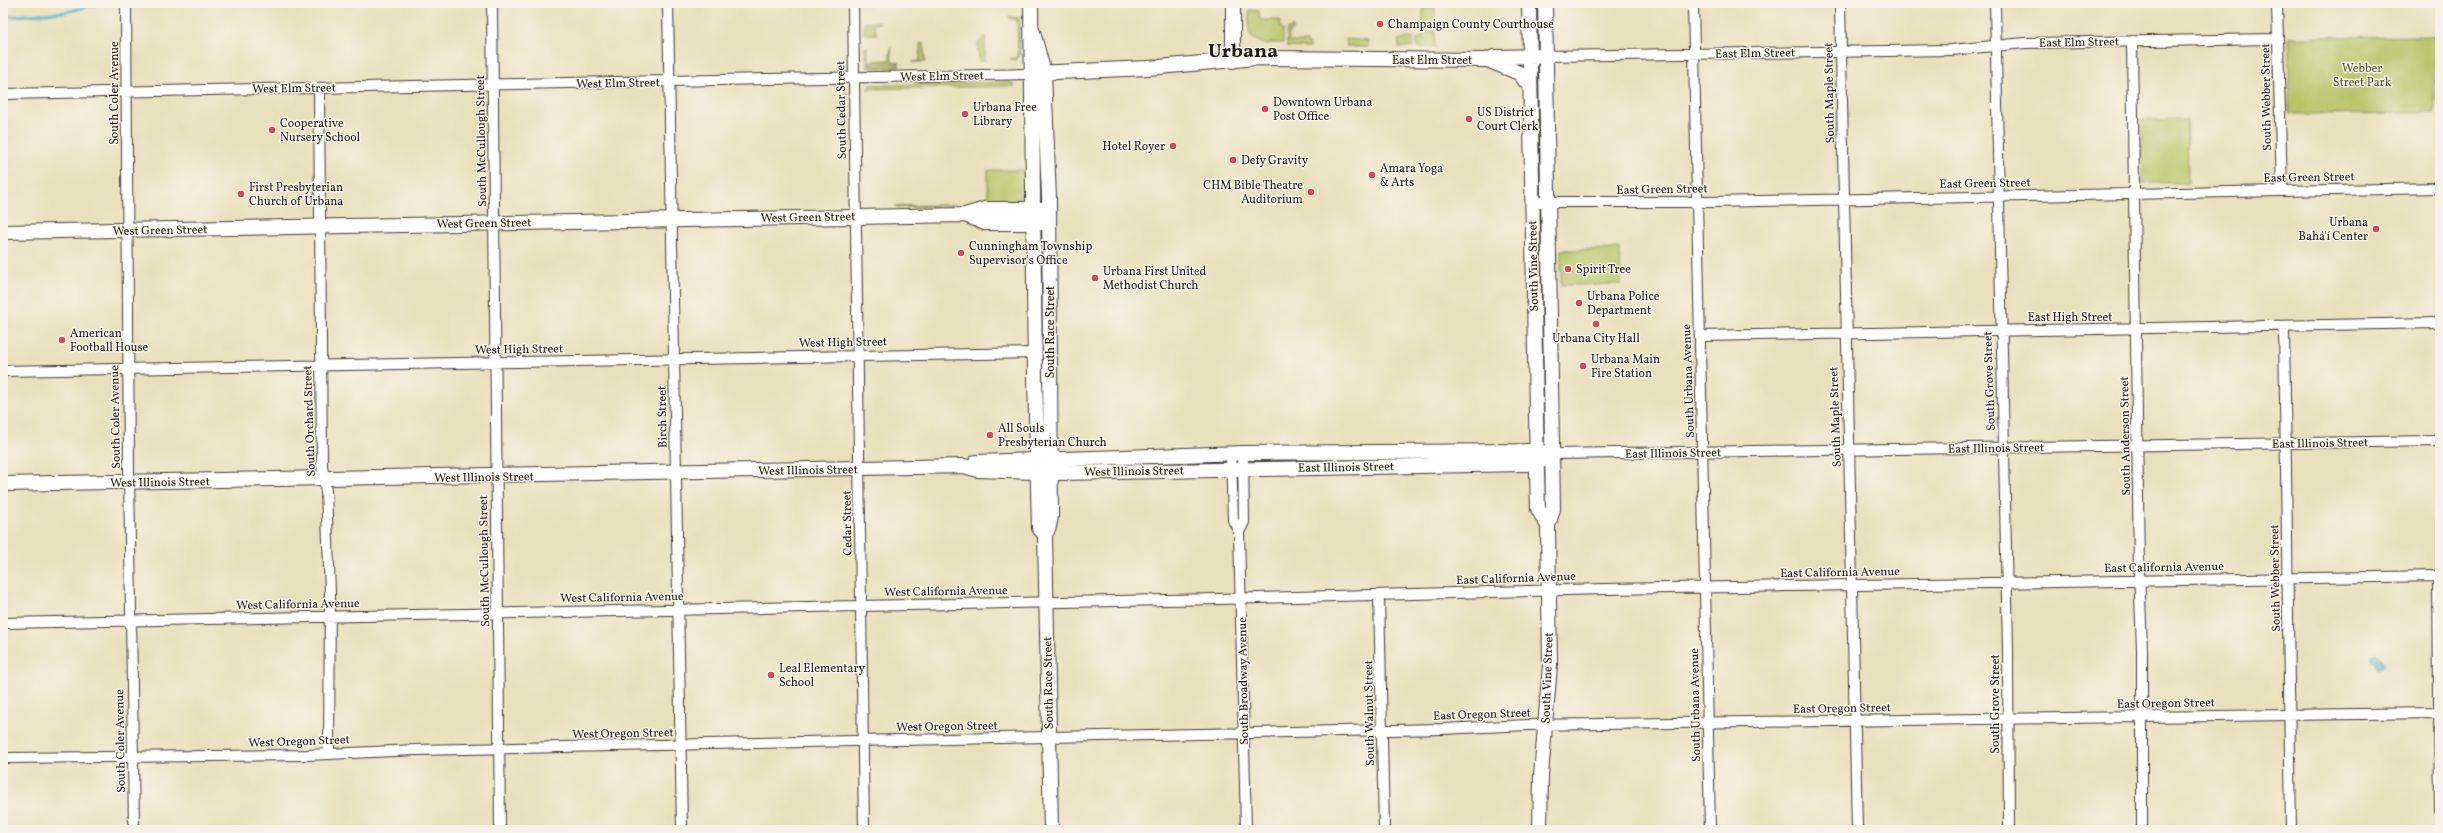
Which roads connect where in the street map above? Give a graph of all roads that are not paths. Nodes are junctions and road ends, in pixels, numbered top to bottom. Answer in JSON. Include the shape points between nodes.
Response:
{"nodes":[{"id":1,"x":126,"y":3,"type":"edge"},
{"id":2,"x":492,"y":3,"type":"edge"},
{"id":3,"x":668,"y":3,"type":"edge"},
{"id":4,"x":853,"y":3,"type":"edge"},
{"id":5,"x":1032,"y":3,"type":"edge"},
{"id":6,"x":1233,"y":3,"type":"edge"},
{"id":7,"x":1529,"y":3,"type":"edge"},
{"id":8,"x":1545,"y":3,"type":"edge"},
{"id":9,"x":1693,"y":3,"type":"edge"},
{"id":10,"x":1840,"y":3,"type":"edge"},
{"id":11,"x":1995,"y":3,"type":"edge"},
{"id":12,"x":2277,"y":3,"type":"edge"},
{"id":13,"x":2278,"y":39,"type":"junction"},
{"id":14,"x":2132,"y":41,"type":"junction"},
{"id":15,"x":1996,"y":47,"type":"junction"},
{"id":16,"x":1842,"y":51,"type":"junction"},
{"id":17,"x":1694,"y":54,"type":"junction"},
{"id":18,"x":1529,"y":56,"type":"junction"},
{"id":19,"x":1545,"y":56,"type":"junction"},
{"id":20,"x":1486,"y":60,"type":"junction"},
{"id":21,"x":1233,"y":61,"type":"junction"},
{"id":22,"x":1037,"y":73,"type":"junction"},
{"id":23,"x":855,"y":77,"type":"junction"},
{"id":24,"x":670,"y":82,"type":"junction"},
{"id":25,"x":493,"y":85,"type":"junction"},
{"id":26,"x":1530,"y":87,"type":"junction"},
{"id":27,"x":319,"y":88,"type":"junction"},
{"id":28,"x":127,"y":91,"type":"junction"},
{"id":29,"x":3,"y":94,"type":"edge"},
{"id":30,"x":2440,"y":188,"type":"edge"},
{"id":31,"x":2282,"y":191,"type":"junction"},
{"id":32,"x":2133,"y":194,"type":"junction"},
{"id":33,"x":1997,"y":196,"type":"junction"},
{"id":34,"x":1844,"y":199,"type":"junction"},
{"id":35,"x":1531,"y":202,"type":"junction"},
{"id":36,"x":1548,"y":202,"type":"junction"},
{"id":37,"x":1698,"y":202,"type":"junction"},
{"id":38,"x":1034,"y":209,"type":"junction"},
{"id":39,"x":965,"y":215,"type":"junction"},
{"id":40,"x":856,"y":216,"type":"junction"},
{"id":41,"x":1049,"y":216,"type":"junction"},
{"id":42,"x":672,"y":220,"type":"junction"},
{"id":43,"x":494,"y":223,"type":"junction"},
{"id":44,"x":1034,"y":223,"type":"junction"},
{"id":45,"x":319,"y":227,"type":"junction"},
{"id":46,"x":127,"y":230,"type":"junction"},
{"id":47,"x":3,"y":232,"type":"edge"},
{"id":48,"x":1550,"y":274,"type":"junction"},
{"id":49,"x":1533,"y":275,"type":"junction"},
{"id":50,"x":2440,"y":323,"type":"edge"},
{"id":51,"x":2284,"y":326,"type":"junction"},
{"id":52,"x":2136,"y":329,"type":"junction"},
{"id":53,"x":2000,"y":330,"type":"junction"},
{"id":54,"x":1846,"y":333,"type":"junction"},
{"id":55,"x":1700,"y":336,"type":"junction"},
{"id":56,"x":1036,"y":353,"type":"junction"},
{"id":57,"x":857,"y":355,"type":"junction"},
{"id":58,"x":674,"y":358,"type":"junction"},
{"id":59,"x":496,"y":362,"type":"junction"},
{"id":60,"x":320,"y":365,"type":"junction"},
{"id":61,"x":128,"y":368,"type":"junction"},
{"id":62,"x":3,"y":371,"type":"edge"},
{"id":63,"x":1535,"y":378,"type":"junction"},
{"id":64,"x":1552,"y":378,"type":"junction"},
{"id":65,"x":2440,"y":442,"type":"edge"},
{"id":66,"x":2286,"y":444,"type":"junction"},
{"id":67,"x":2139,"y":446,"type":"junction"},
{"id":68,"x":2004,"y":448,"type":"junction"},
{"id":69,"x":1849,"y":451,"type":"junction"},
{"id":70,"x":1704,"y":452,"type":"junction"},
{"id":71,"x":1237,"y":453,"type":"junction"},
{"id":72,"x":1553,"y":454,"type":"junction"},
{"id":73,"x":1536,"y":457,"type":"junction"},
{"id":74,"x":1480,"y":458,"type":"junction"},
{"id":75,"x":1045,"y":466,"type":"junction"},
{"id":76,"x":859,"y":469,"type":"junction"},
{"id":77,"x":1238,"y":469,"type":"junction"},
{"id":78,"x":676,"y":473,"type":"junction"},
{"id":79,"x":497,"y":476,"type":"junction"},
{"id":80,"x":324,"y":479,"type":"junction"},
{"id":81,"x":129,"y":482,"type":"junction"},
{"id":82,"x":3,"y":484,"type":"edge"},
{"id":83,"x":1548,"y":526,"type":"junction"},
{"id":84,"x":2439,"y":576,"type":"edge"},
{"id":85,"x":2288,"y":579,"type":"junction"},
{"id":86,"x":2140,"y":580,"type":"junction"},
{"id":87,"x":2006,"y":582,"type":"junction"},
{"id":88,"x":1852,"y":585,"type":"junction"},
{"id":89,"x":1704,"y":587,"type":"junction"},
{"id":90,"x":1549,"y":590,"type":"junction"},
{"id":91,"x":1379,"y":595,"type":"junction"},
{"id":92,"x":1241,"y":599,"type":"junction"},
{"id":93,"x":1047,"y":602,"type":"junction"},
{"id":94,"x":860,"y":605,"type":"junction"},
{"id":95,"x":678,"y":609,"type":"junction"},
{"id":96,"x":498,"y":613,"type":"junction"},
{"id":97,"x":329,"y":617,"type":"junction"},
{"id":98,"x":131,"y":621,"type":"junction"},
{"id":99,"x":3,"y":623,"type":"edge"},
{"id":100,"x":2439,"y":712,"type":"edge"},
{"id":101,"x":2290,"y":714,"type":"junction"},
{"id":102,"x":2142,"y":716,"type":"junction"},
{"id":103,"x":2008,"y":719,"type":"junction"},
{"id":104,"x":1856,"y":721,"type":"junction"},
{"id":105,"x":1708,"y":723,"type":"junction"},
{"id":106,"x":1546,"y":725,"type":"junction"},
{"id":107,"x":1381,"y":729,"type":"junction"},
{"id":108,"x":1244,"y":733,"type":"junction"},
{"id":109,"x":1049,"y":736,"type":"junction"},
{"id":110,"x":863,"y":740,"type":"junction"},
{"id":111,"x":680,"y":745,"type":"junction"},
{"id":112,"x":499,"y":749,"type":"junction"},
{"id":113,"x":329,"y":753,"type":"junction"},
{"id":114,"x":133,"y":757,"type":"junction"},
{"id":115,"x":3,"y":758,"type":"edge"},
{"id":116,"x":2440,"y":811,"type":"edge"},
{"id":117,"x":134,"y":830,"type":"edge"},
{"id":118,"x":500,"y":830,"type":"edge"},
{"id":119,"x":682,"y":830,"type":"edge"},
{"id":120,"x":864,"y":830,"type":"edge"},
{"id":121,"x":1051,"y":830,"type":"edge"},
{"id":122,"x":1246,"y":830,"type":"edge"},
{"id":123,"x":1384,"y":830,"type":"edge"},
{"id":124,"x":1540,"y":830,"type":"edge"},
{"id":125,"x":1710,"y":830,"type":"edge"},
{"id":126,"x":1857,"y":830,"type":"edge"},
{"id":127,"x":2009,"y":830,"type":"edge"},
{"id":128,"x":2142,"y":830,"type":"edge"},
{"id":129,"x":2291,"y":830,"type":"edge"}],
"edges":[{"from":1,"to":28,"type":"street","name":"South Coler Avenue"},
{"from":2,"to":25,"type":"street","name":"South McCullough Street"},
{"from":3,"to":24,"type":"street","name":"Birch Street"},
{"from":4,"to":23,"type":"street","name":"South Cedar Street"},
{"from":5,"to":22,"type":"street","name":"South Race Street"},
{"from":6,"to":21,"type":"street"},
{"from":7,"to":18,"type":"street","name":"South Vine Street"},
{"from":8,"to":19,"type":"street","name":"South Vine Street"},
{"from":9,"to":17,"type":"street","name":"South Urbana Avenue"},
{"from":10,"to":16,"type":"street","name":"South Maple Street"},
{"from":11,"to":15,"type":"street","name":"South Grove Street"},
{"from":12,"to":13,"type":"street","name":"South Webber Street"},
{"from":13,"to":14,"type":"street","name":"East Elm Street"},
{"from":13,"to":31,"type":"street","name":"South Webber Street"},
{"from":14,"to":15,"type":"street","name":"East Elm Street","via":[[2025,43]]},
{"from":14,"to":32,"type":"street","name":"South Anderson Street"},
{"from":15,"to":16,"type":"street","name":"East Elm Street"},
{"from":15,"to":33,"type":"street","name":"South Grove Street"},
{"from":16,"to":17,"type":"street","name":"East Elm Street"},
{"from":16,"to":34,"type":"street","name":"South Maple Street"},
{"from":17,"to":19,"type":"street","name":"East Elm Street"},
{"from":17,"to":37,"type":"street","name":"South Urbana Avenue"},
{"from":18,"to":19,"type":"street","name":"East Elm Street"},
{"from":18,"to":20,"type":"street","name":"East Elm Street","via":[[1494,57]]},
{"from":18,"to":26,"type":"street","name":"South Vine Street"},
{"from":19,"to":36,"type":"street","name":"South Vine Street"},
{"from":20,"to":21,"type":"street","name":"East Elm Street","via":[[1256,58]]},
{"from":20,"to":26,"type":"street","via":[[1512,69],[1523,77]]},
{"from":21,"to":22,"type":"street","name":"West Elm Street"},
{"from":22,"to":23,"type":"street","name":"West Elm Street"},
{"from":22,"to":38,"type":"street","name":"South Race Street"},
{"from":22,"to":41,"type":"street","name":"South Race Street"},
{"from":23,"to":24,"type":"street","name":"West Elm Street"},
{"from":23,"to":40,"type":"street","name":"South Cedar Street"},
{"from":24,"to":25,"type":"street","name":"West Elm Street"},
{"from":24,"to":42,"type":"street","name":"Birch Street"},
{"from":25,"to":27,"type":"street","name":"West Elm Street"},
{"from":25,"to":43,"type":"street","name":"South McCullough Street"},
{"from":26,"to":35,"type":"street","name":"South Vine Street"},
{"from":27,"to":28,"type":"street","name":"West Elm Street"},
{"from":27,"to":45,"type":"street","name":"South Orchard Street"},
{"from":28,"to":29,"type":"street","name":"West Elm Street"},
{"from":28,"to":46,"type":"street","name":"South Coler Avenue"},
{"from":30,"to":31,"type":"street","name":"East Green Street"},
{"from":31,"to":32,"type":"street","name":"East Green Street"},
{"from":32,"to":33,"type":"street","name":"East Green Street"},
{"from":32,"to":52,"type":"street","name":"South Anderson Street"},
{"from":33,"to":34,"type":"street","name":"East Green Street"},
{"from":33,"to":53,"type":"street","name":"South Grove Street"},
{"from":34,"to":37,"type":"street","name":"East Green Street"},
{"from":34,"to":54,"type":"street","name":"South Maple Street"},
{"from":35,"to":36,"type":"street","name":"East Green Street"},
{"from":35,"to":49,"type":"street","name":"South Vine Street"},
{"from":36,"to":37,"type":"street","name":"East Green Street"},
{"from":36,"to":48,"type":"street","name":"South Vine Street"},
{"from":37,"to":55,"type":"street","name":"South Urbana Avenue"},
{"from":38,"to":39,"type":"street","name":"West Green Street","via":[[986,209]]},
{"from":38,"to":41,"type":"street","name":"West Green Street"},
{"from":38,"to":44,"type":"street","name":"South Race Street"},
{"from":39,"to":40,"type":"street","name":"West Green Street"},
{"from":39,"to":44,"type":"street","name":"West Green Street","via":[[985,223]]},
{"from":40,"to":42,"type":"street","name":"West Green Street"},
{"from":40,"to":57,"type":"street","name":"Cedar Street"},
{"from":41,"to":44,"type":"street","name":"West Green Street"},
{"from":41,"to":75,"type":"street","name":"South Race Street"},
{"from":42,"to":43,"type":"street","name":"West Green Street"},
{"from":42,"to":58,"type":"street","name":"Birch Street"},
{"from":43,"to":45,"type":"street","name":"West Green Street"},
{"from":43,"to":59,"type":"street","name":"South McCullough Street"},
{"from":44,"to":56,"type":"street","name":"South Race Street"},
{"from":45,"to":46,"type":"street","name":"West Green Street"},
{"from":45,"to":60,"type":"street","name":"South Orchard Street"},
{"from":46,"to":47,"type":"street","name":"West Green Street"},
{"from":46,"to":61,"type":"street","name":"South Coler Avenue"},
{"from":48,"to":49,"type":"street"},
{"from":48,"to":64,"type":"street","name":"South Vine Street"},
{"from":49,"to":63,"type":"street","name":"South Vine Street"},
{"from":50,"to":51,"type":"street","name":"East High Street"},
{"from":51,"to":52,"type":"street","name":"East High Street"},
{"from":51,"to":66,"type":"street","name":"South Webber Street"},
{"from":52,"to":53,"type":"street","name":"East High Street"},
{"from":52,"to":67,"type":"street","name":"South Anderson Street"},
{"from":53,"to":54,"type":"street","name":"East High Street"},
{"from":53,"to":68,"type":"street","name":"South Grove Street"},
{"from":54,"to":55,"type":"street","name":"East High Street"},
{"from":54,"to":69,"type":"street","name":"South Maple Street"},
{"from":55,"to":70,"type":"street","name":"South Urbana Avenue"},
{"from":56,"to":57,"type":"street","name":"West High Street"},
{"from":56,"to":75,"type":"street","name":"South Race Street"},
{"from":57,"to":58,"type":"street","name":"West High Street"},
{"from":57,"to":76,"type":"street","name":"Cedar Street"},
{"from":58,"to":59,"type":"street","name":"West High Street"},
{"from":58,"to":78,"type":"street","name":"Birch Street"},
{"from":59,"to":60,"type":"street","name":"West High Street"},
{"from":59,"to":79,"type":"street","name":"South McCullough Street"},
{"from":60,"to":61,"type":"street","name":"West High Street"},
{"from":60,"to":80,"type":"street","name":"South Orchard Street"},
{"from":61,"to":62,"type":"street","name":"West High Street"},
{"from":61,"to":81,"type":"street","name":"South Coler Avenue"},
{"from":63,"to":64,"type":"street"},
{"from":63,"to":73,"type":"street","name":"South Vine Street"},
{"from":64,"to":72,"type":"street","name":"South Vine Street"},
{"from":65,"to":66,"type":"street","name":"East Illinois Street"},
{"from":66,"to":67,"type":"street","name":"East Illinois Street"},
{"from":66,"to":85,"type":"street","name":"South Webber Street"},
{"from":67,"to":68,"type":"street","name":"East Illinois Street"},
{"from":67,"to":86,"type":"street","name":"South Anderson Street"},
{"from":68,"to":69,"type":"street","name":"East Illinois Street"},
{"from":68,"to":87,"type":"street","name":"South Grove Street"},
{"from":69,"to":70,"type":"street","name":"East Illinois Street"},
{"from":69,"to":88,"type":"street","name":"South Maple Street"},
{"from":70,"to":72,"type":"street","name":"East Illinois Street"},
{"from":70,"to":89,"type":"street","name":"South Urbana Avenue"},
{"from":71,"to":74,"type":"street","name":"East Illinois Street","via":[[1394,450]]},
{"from":71,"to":75,"type":"street","name":"West Illinois Street"},
{"from":71,"to":77,"type":"street","name":"South Broadway Avenue"},
{"from":72,"to":73,"type":"street","name":"East Illinois Street"},
{"from":72,"to":83,"type":"street","name":"South Vine Street","via":[[1553,509]]},
{"from":73,"to":74,"type":"street","name":"East Illinois Street"},
{"from":73,"to":83,"type":"street","name":"South Vine Street","via":[[1538,509]]},
{"from":74,"to":77,"type":"street","name":"East Illinois Street"},
{"from":75,"to":76,"type":"street","name":"West Illinois Street","via":[[979,461],[964,466]]},
{"from":75,"to":77,"type":"street","name":"West Illinois Street"},
{"from":75,"to":93,"type":"street","name":"South Race Street","via":[[1039,528],[1045,535]]},
{"from":76,"to":78,"type":"street","name":"West Illinois Street"},
{"from":76,"to":94,"type":"street","name":"Cedar Street"},
{"from":77,"to":92,"type":"street","name":"South Broadway Avenue","via":[[1233,520],[1239,532]]},
{"from":78,"to":79,"type":"street","name":"West Illinois Street"},
{"from":78,"to":95,"type":"street","name":"Birch Street"},
{"from":79,"to":80,"type":"street","name":"West Illinois Street"},
{"from":79,"to":96,"type":"street","name":"South McCullough Street"},
{"from":80,"to":81,"type":"street","name":"West Illinois Street"},
{"from":80,"to":97,"type":"street","name":"South Orchard Street"},
{"from":81,"to":82,"type":"street","name":"West Illinois Street"},
{"from":81,"to":98,"type":"street","name":"South Coler Avenue"},
{"from":83,"to":90,"type":"street","name":"South Vine Street"},
{"from":84,"to":85,"type":"street","name":"East California Avenue"},
{"from":84,"to":100,"type":"street"},
{"from":85,"to":86,"type":"street","name":"East California Avenue"},
{"from":85,"to":101,"type":"street","name":"South Webber Street"},
{"from":86,"to":87,"type":"street","name":"East California Avenue"},
{"from":86,"to":102,"type":"street","name":"South Anderson Street"},
{"from":87,"to":88,"type":"street","name":"East California Avenue"},
{"from":87,"to":103,"type":"street","name":"South Grove Street"},
{"from":88,"to":89,"type":"street","name":"East California Avenue"},
{"from":88,"to":104,"type":"street","name":"South Maple Street"},
{"from":89,"to":90,"type":"street","name":"East California Avenue"},
{"from":89,"to":105,"type":"street","name":"South Urbana Avenue"},
{"from":90,"to":91,"type":"street","name":"East California Avenue"},
{"from":90,"to":106,"type":"street","name":"South Vine Street","via":[[1550,665]]},
{"from":91,"to":92,"type":"street","name":"East California Avenue"},
{"from":91,"to":107,"type":"street","name":"South Walnut Street"},
{"from":92,"to":93,"type":"street","name":"West California Avenue"},
{"from":92,"to":108,"type":"street","name":"South Broadway Avenue"},
{"from":93,"to":94,"type":"street","name":"West California Avenue"},
{"from":93,"to":109,"type":"street","name":"South Race Street"},
{"from":94,"to":95,"type":"street","name":"West California Avenue"},
{"from":94,"to":110,"type":"street","name":"Cedar Street"},
{"from":95,"to":96,"type":"street","name":"West California Avenue"},
{"from":95,"to":111,"type":"street","name":"Birch Street"},
{"from":96,"to":97,"type":"street","name":"West California Avenue"},
{"from":96,"to":112,"type":"street","name":"South McCullough Street"},
{"from":97,"to":98,"type":"street","name":"West California Avenue"},
{"from":97,"to":113,"type":"street","name":"South Orchard Street"},
{"from":98,"to":99,"type":"street","name":"West California Avenue"},
{"from":98,"to":114,"type":"street","name":"South Coler Avenue"},
{"from":100,"to":101,"type":"street","name":"East Oregon Street"},
{"from":100,"to":116,"type":"street"},
{"from":101,"to":102,"type":"street","name":"East Oregon Street"},
{"from":101,"to":129,"type":"street","name":"South Webber Street"},
{"from":102,"to":103,"type":"street","name":"East Oregon Street"},
{"from":102,"to":128,"type":"street","name":"South Anderson Street"},
{"from":103,"to":104,"type":"street","name":"East Oregon Street"},
{"from":103,"to":127,"type":"street","name":"South Grove Street"},
{"from":104,"to":105,"type":"street","name":"East Oregon Street"},
{"from":104,"to":126,"type":"street","name":"South Maple Street"},
{"from":105,"to":106,"type":"street","name":"East Oregon Street"},
{"from":105,"to":125,"type":"street","name":"South Urbana Avenue"},
{"from":106,"to":107,"type":"street","name":"East Oregon Street"},
{"from":106,"to":124,"type":"street","name":"South Vine Street","via":[[1541,776]]},
{"from":107,"to":108,"type":"street","name":"East Oregon Street"},
{"from":107,"to":123,"type":"street","name":"South Walnut Street"},
{"from":108,"to":109,"type":"street","name":"West Oregon Street"},
{"from":108,"to":122,"type":"street","name":"South Broadway Avenue"},
{"from":109,"to":110,"type":"street","name":"West Oregon Street"},
{"from":109,"to":121,"type":"street","name":"South Race Street"},
{"from":110,"to":111,"type":"street","name":"West Oregon Street"},
{"from":110,"to":120,"type":"street","name":"Cedar Street"},
{"from":111,"to":112,"type":"street","name":"West Oregon Street"},
{"from":111,"to":119,"type":"street","name":"Birch Street"},
{"from":112,"to":113,"type":"street","name":"West Oregon Street"},
{"from":112,"to":118,"type":"street","name":"South McCullough Street"},
{"from":113,"to":114,"type":"street","name":"West Oregon Street"},
{"from":114,"to":115,"type":"street","name":"West Oregon Street"},
{"from":114,"to":117,"type":"street","name":"South Coler Avenue"}]}
